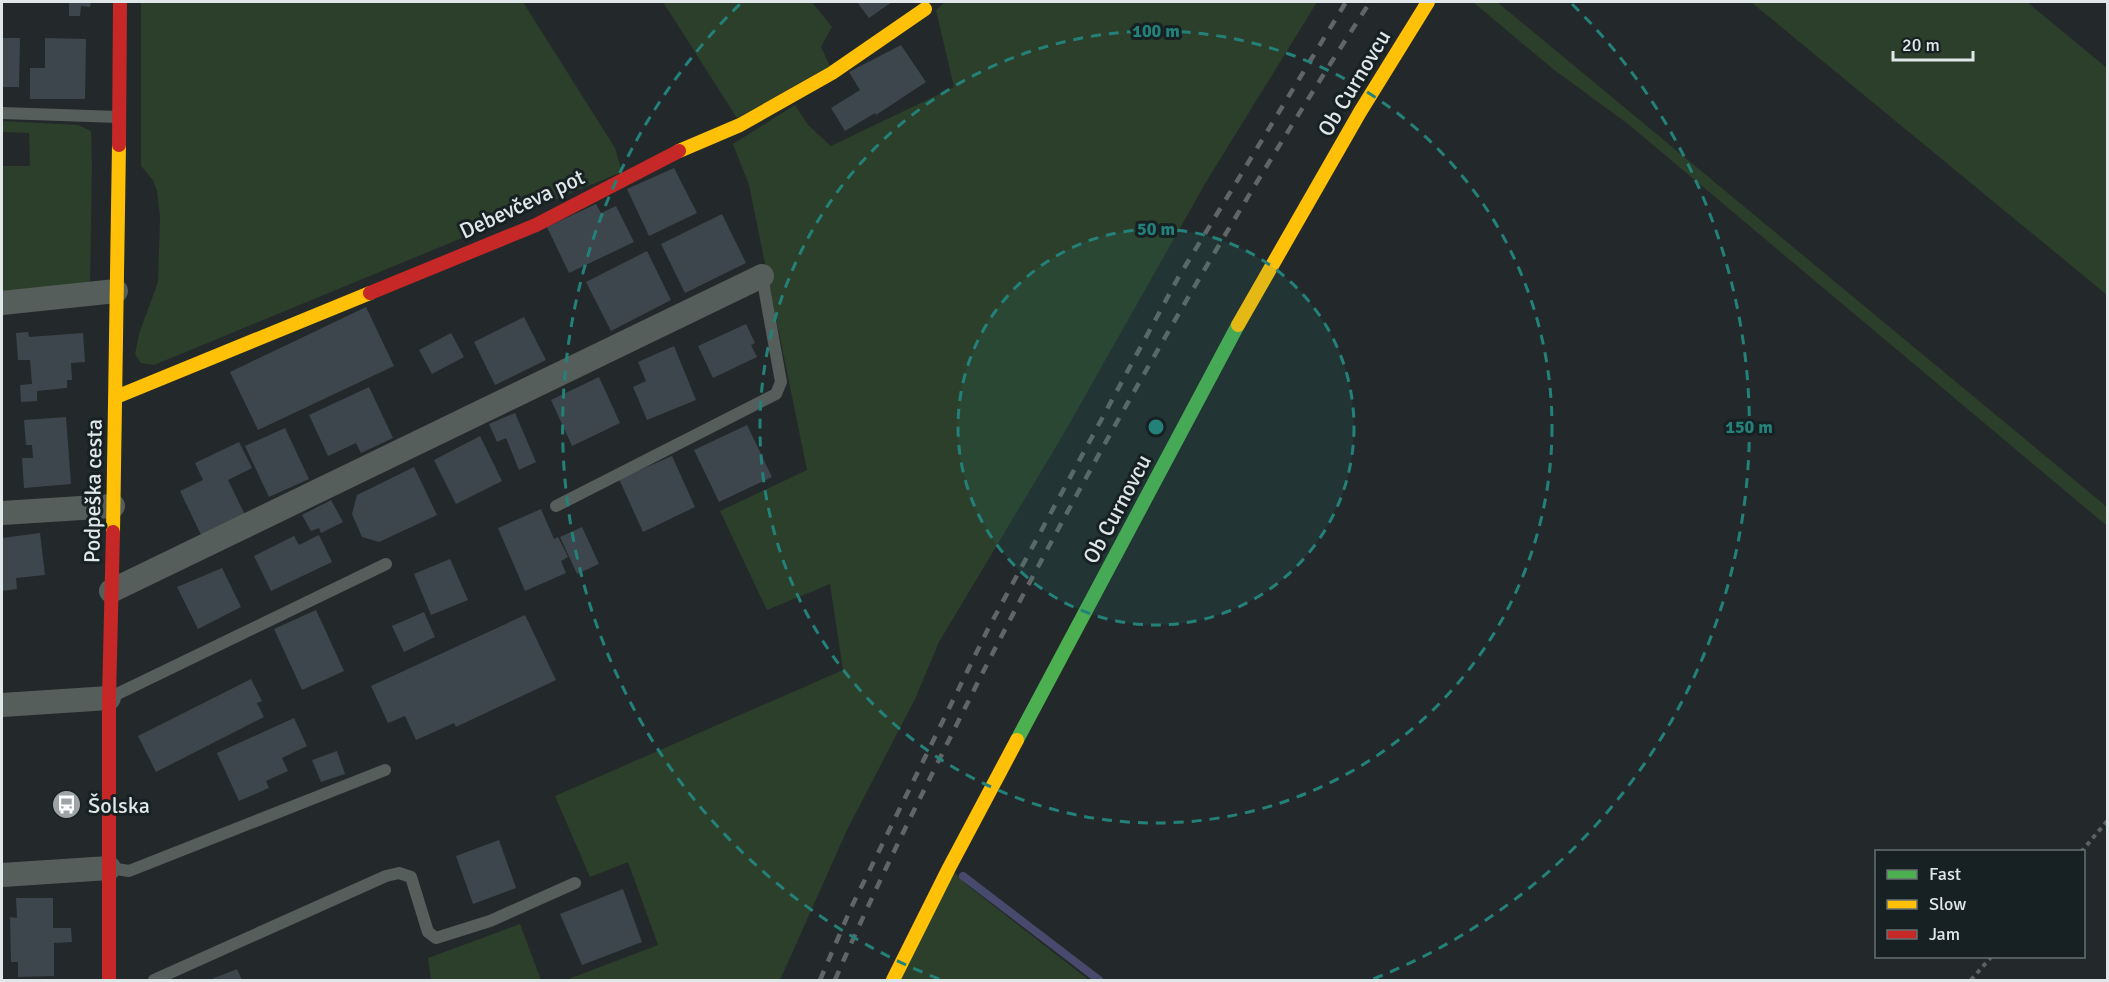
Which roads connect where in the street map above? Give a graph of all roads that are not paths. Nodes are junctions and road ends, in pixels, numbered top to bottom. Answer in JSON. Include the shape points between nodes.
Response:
{"nodes":[{"id":1,"x":120,"y":2,"type":"edge"},
{"id":2,"x":1428,"y":2,"type":"edge"},
{"id":3,"x":925,"y":9,"type":"dead end"},
{"id":4,"x":2,"y":113,"type":"edge"},
{"id":5,"x":119,"y":117,"type":"junction"},
{"id":6,"x":762,"y":276,"type":"joint"},
{"id":7,"x":116,"y":291,"type":"junction"},
{"id":8,"x":2,"y":303,"type":"edge"},
{"id":9,"x":116,"y":397,"type":"junction"},
{"id":10,"x":113,"y":506,"type":"junction"},
{"id":11,"x":556,"y":506,"type":"dead end"},
{"id":12,"x":2,"y":513,"type":"edge"},
{"id":13,"x":386,"y":564,"type":"dead end"},
{"id":14,"x":111,"y":591,"type":"junction"},
{"id":15,"x":109,"y":698,"type":"junction"},
{"id":16,"x":2,"y":705,"type":"edge"},
{"id":17,"x":385,"y":770,"type":"dead end"},
{"id":18,"x":109,"y":868,"type":"junction"},
{"id":19,"x":2,"y":875,"type":"edge"},
{"id":20,"x":574,"y":883,"type":"dead end"},
{"id":21,"x":109,"y":981,"type":"edge"},
{"id":22,"x":154,"y":981,"type":"edge"},
{"id":23,"x":893,"y":981,"type":"edge"}],
"edges":[{"from":1,"to":5,"type":"street","name":"Podpeška cesta"},
{"from":2,"to":23,"type":"street","name":"Ob Curnovcu","via":[[1360,112],[1213,370]]},
{"from":3,"to":9,"type":"street","name":"Debevčeva pot","via":[[832,74],[740,125],[687,147],[536,225]]},
{"from":4,"to":5,"type":"lane"},
{"from":5,"to":7,"type":"street","name":"Podpeška cesta"},
{"from":6,"to":11,"type":"lane","via":[[781,382],[776,394]]},
{"from":6,"to":14,"type":"street"},
{"from":7,"to":8,"type":"street"},
{"from":7,"to":9,"type":"street","name":"Podpeška cesta"},
{"from":9,"to":10,"type":"street","name":"Podpeška cesta"},
{"from":10,"to":12,"type":"street"},
{"from":10,"to":14,"type":"street","name":"Podpeška cesta"},
{"from":13,"to":15,"type":"lane"},
{"from":14,"to":15,"type":"street","name":"Podpeška cesta"},
{"from":15,"to":16,"type":"street"},
{"from":15,"to":18,"type":"street","name":"Podpeška cesta"},
{"from":17,"to":18,"type":"lane","via":[[129,871]]},
{"from":18,"to":19,"type":"street"},
{"from":18,"to":21,"type":"street","name":"Podpeška cesta"},
{"from":20,"to":22,"type":"lane","via":[[490,921],[436,938],[428,932],[411,877],[399,873],[386,876]]}]}
